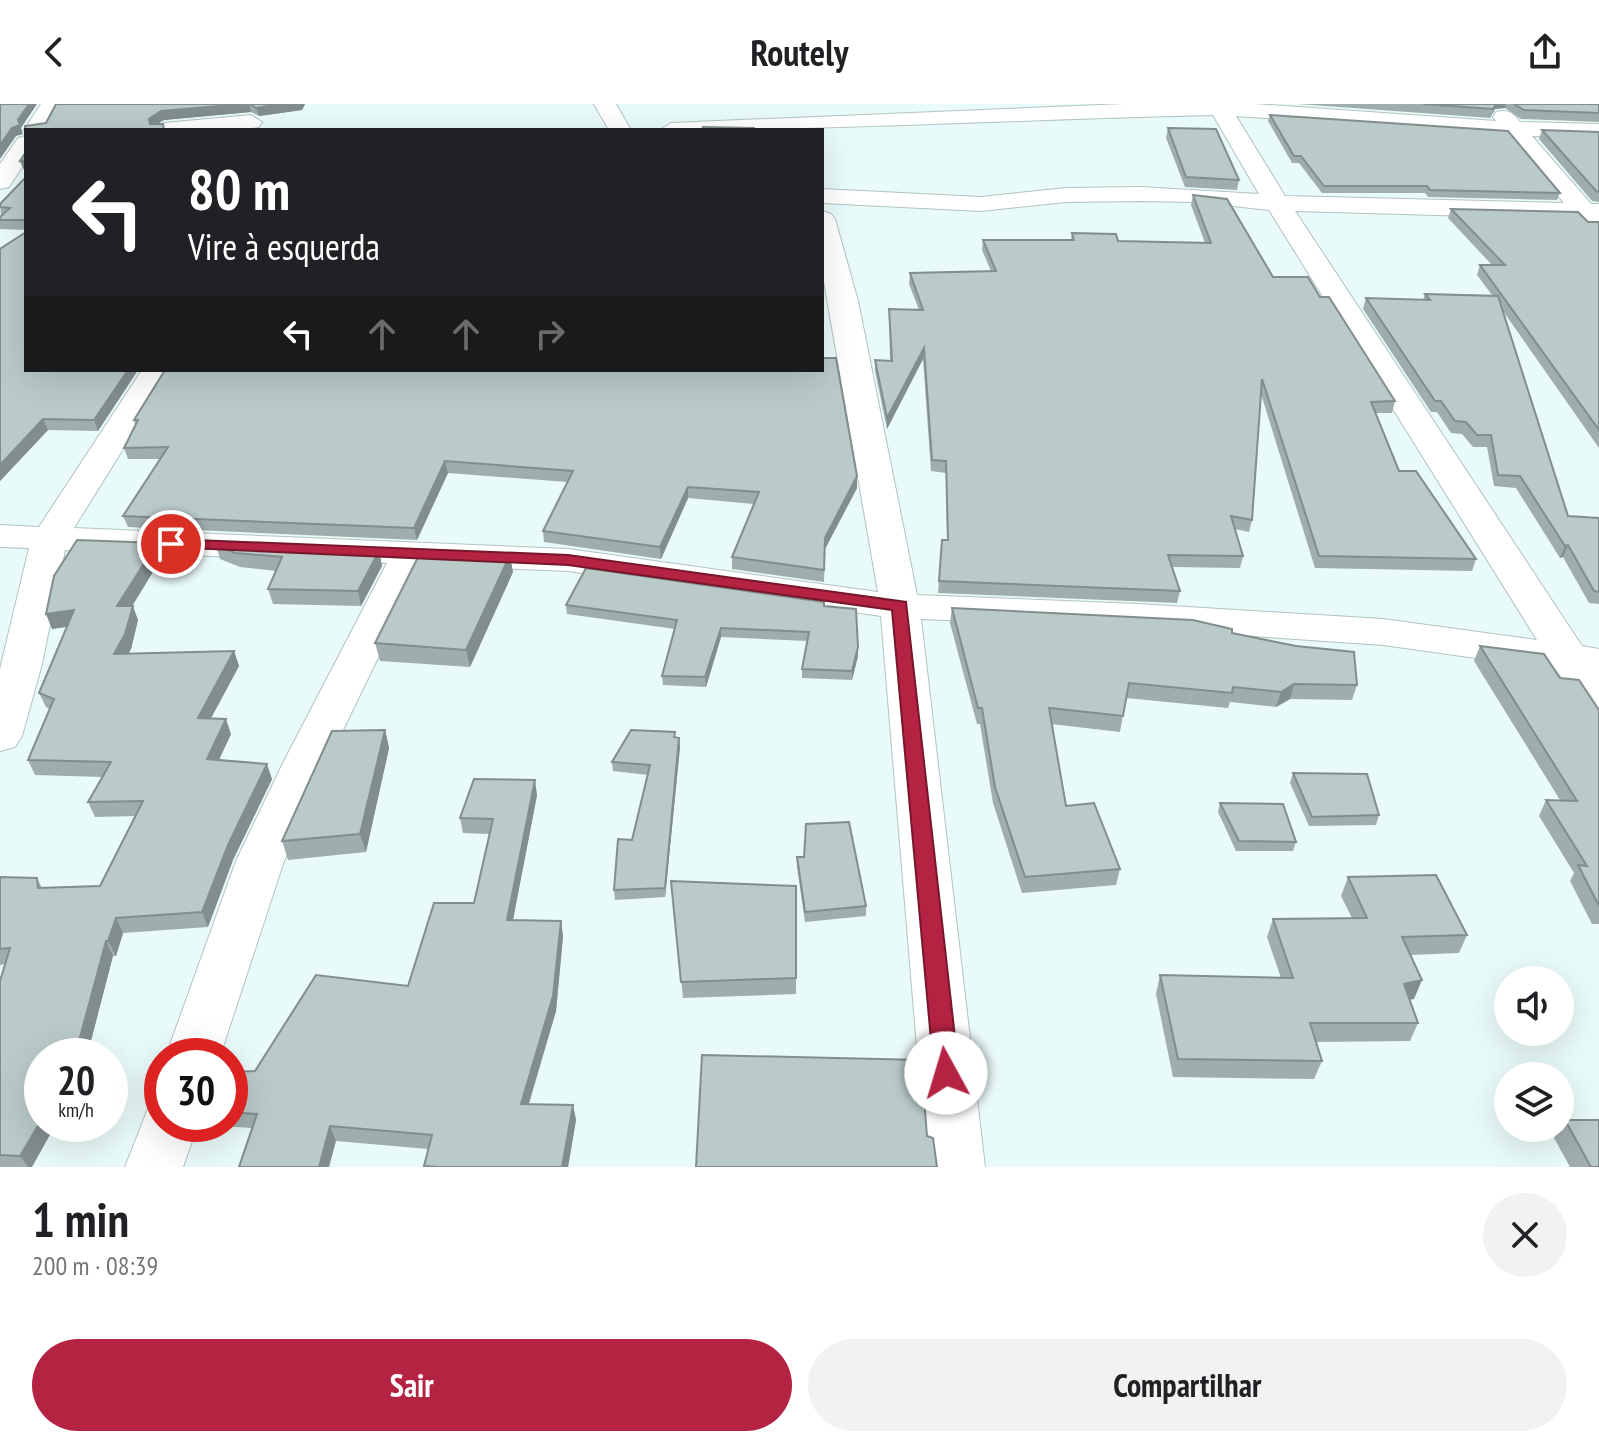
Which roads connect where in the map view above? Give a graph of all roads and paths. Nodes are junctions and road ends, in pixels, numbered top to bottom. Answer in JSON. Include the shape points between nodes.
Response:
{"nodes":[{"id":1,"x":52,"y":104,"type":"edge"},
{"id":2,"x":605,"y":104,"type":"edge"},
{"id":3,"x":1493,"y":104,"type":"edge"},
{"id":4,"x":1219,"y":106,"type":"edge"},
{"id":5,"x":251,"y":119,"type":"edge"},
{"id":6,"x":796,"y":120,"type":"edge"},
{"id":7,"x":36,"y":128,"type":"edge"},
{"id":8,"x":180,"y":128,"type":"edge"},
{"id":9,"x":619,"y":128,"type":"edge"},
{"id":10,"x":696,"y":128,"type":"edge"},
{"id":11,"x":1515,"y":129,"type":"junction"},
{"id":12,"x":1599,"y":131,"type":"edge"},
{"id":13,"x":24,"y":146,"type":"edge"},
{"id":14,"x":0,"y":182,"type":"edge"},
{"id":15,"x":824,"y":196,"type":"edge"},
{"id":16,"x":1277,"y":203,"type":"junction"},
{"id":17,"x":1594,"y":218,"type":"edge"},
{"id":18,"x":824,"y":226,"type":"edge"},
{"id":19,"x":156,"y":372,"type":"edge"},
{"id":20,"x":0,"y":536,"type":"edge"},
{"id":21,"x":49,"y":539,"type":"junction"},
{"id":22,"x":410,"y":554,"type":"junction"},
{"id":23,"x":900,"y":606,"type":"junction"},
{"id":24,"x":1585,"y":661,"type":"edge"},
{"id":25,"x":1599,"y":696,"type":"edge"},
{"id":26,"x":0,"y":736,"type":"edge"},
{"id":27,"x":199,"y":1038,"type":"edge"},
{"id":28,"x":163,"y":1142,"type":"edge"},
{"id":29,"x":154,"y":1167,"type":"edge"},
{"id":30,"x":956,"y":1167,"type":"edge"}],
"edges":[{"from":1,"to":7,"type":"street"},
{"from":2,"to":9,"type":"street"},
{"from":3,"to":11,"type":"street"},
{"from":4,"to":6,"type":"street"},
{"from":4,"to":11,"type":"street"},
{"from":4,"to":16,"type":"street"},
{"from":5,"to":8,"type":"street"},
{"from":6,"to":10,"type":"street"},
{"from":11,"to":12,"type":"street"},
{"from":11,"to":17,"type":"street"},
{"from":13,"to":14,"type":"street"},
{"from":15,"to":16,"type":"street","via":[[981,204],[1141,194]]},
{"from":16,"to":17,"type":"street"},
{"from":16,"to":24,"type":"street"},
{"from":18,"to":23,"type":"street","via":[[844,301]]},
{"from":19,"to":21,"type":"street"},
{"from":20,"to":21,"type":"street"},
{"from":21,"to":22,"type":"street"},
{"from":21,"to":26,"type":"street"},
{"from":22,"to":23,"type":"street","via":[[568,560]]},
{"from":22,"to":27,"type":"street","via":[[260,861]]},
{"from":23,"to":24,"type":"street","via":[[1383,632]]},
{"from":23,"to":30,"type":"street"},
{"from":24,"to":25,"type":"street"},
{"from":28,"to":29,"type":"street"}]}
